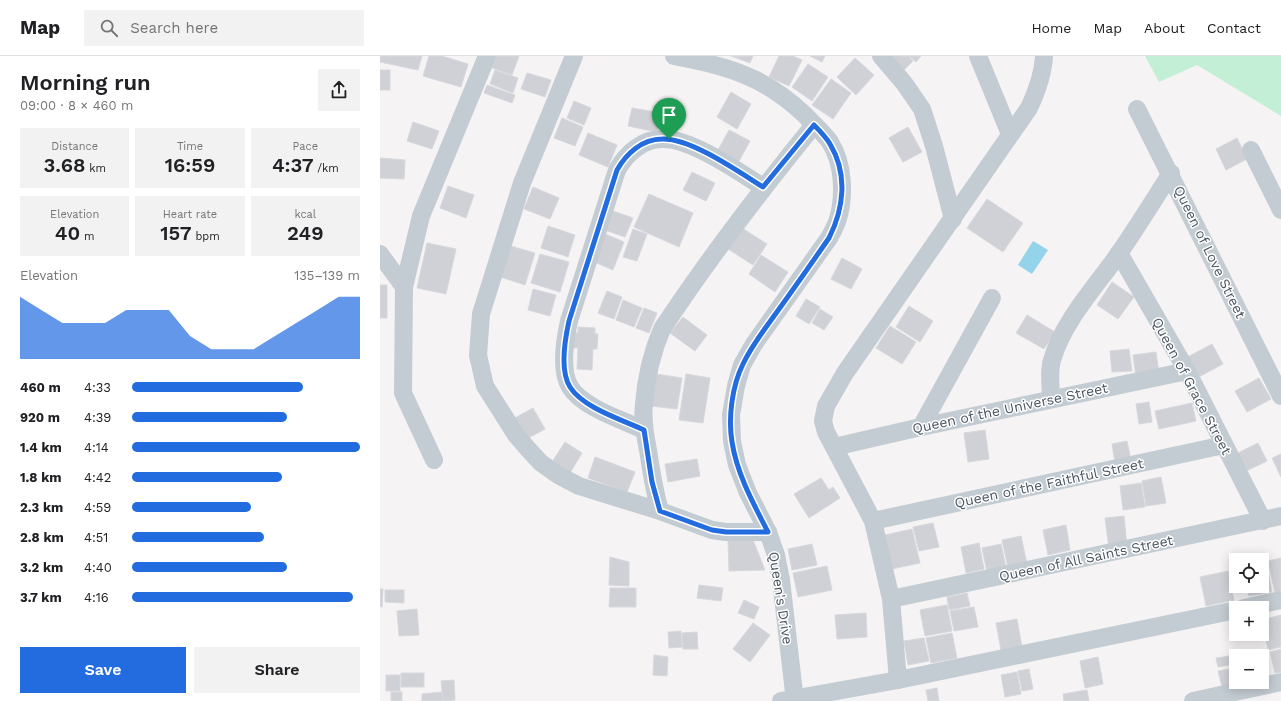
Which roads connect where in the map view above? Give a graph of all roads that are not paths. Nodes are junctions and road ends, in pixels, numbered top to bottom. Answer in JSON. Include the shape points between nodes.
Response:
{"nodes":[{"id":1,"x":487,"y":56,"type":"edge"},
{"id":2,"x":574,"y":56,"type":"edge"},
{"id":3,"x":674,"y":56,"type":"edge"},
{"id":4,"x":881,"y":56,"type":"edge"},
{"id":5,"x":978,"y":56,"type":"edge"},
{"id":6,"x":1044,"y":56,"type":"edge"},
{"id":7,"x":1137,"y":109,"type":"dead end"},
{"id":8,"x":814,"y":125,"type":"junction"},
{"id":9,"x":1010,"y":134,"type":"junction"},
{"id":10,"x":1252,"y":150,"type":"dead end"},
{"id":11,"x":1171,"y":173,"type":"junction"},
{"id":12,"x":763,"y":187,"type":"junction"},
{"id":13,"x":1281,"y":210,"type":"edge"},
{"id":14,"x":953,"y":219,"type":"junction"},
{"id":15,"x":1119,"y":253,"type":"junction"},
{"id":16,"x":380,"y":254,"type":"edge"},
{"id":17,"x":404,"y":287,"type":"junction"},
{"id":18,"x":992,"y":298,"type":"dead end"},
{"id":19,"x":1186,"y":371,"type":"junction"},
{"id":20,"x":1281,"y":396,"type":"edge"},
{"id":21,"x":1051,"y":400,"type":"junction"},
{"id":22,"x":921,"y":427,"type":"junction"},
{"id":23,"x":644,"y":430,"type":"junction"},
{"id":24,"x":1224,"y":445,"type":"junction"},
{"id":25,"x":834,"y":447,"type":"junction"},
{"id":26,"x":434,"y":460,"type":"dead end"},
{"id":27,"x":660,"y":511,"type":"junction"},
{"id":28,"x":1281,"y":516,"type":"edge"},
{"id":29,"x":873,"y":521,"type":"junction"},
{"id":30,"x":1263,"y":521,"type":"junction"},
{"id":31,"x":768,"y":532,"type":"junction"},
{"id":32,"x":891,"y":599,"type":"junction"},
{"id":33,"x":1281,"y":600,"type":"edge"},
{"id":34,"x":1269,"y":603,"type":"edge"},
{"id":35,"x":1229,"y":611,"type":"edge"},
{"id":36,"x":898,"y":680,"type":"junction"},
{"id":37,"x":1281,"y":682,"type":"edge"},
{"id":38,"x":790,"y":700,"type":"edge"},
{"id":39,"x":1193,"y":701,"type":"edge"}],
"edges":[{"from":1,"to":17,"type":"street","via":[[422,216]]},
{"from":2,"to":27,"type":"street","via":[[522,183],[486,295],[478,336],[481,371],[485,386],[516,435],[541,463],[580,486]]},
{"from":3,"to":8,"type":"street","name":"Queen's Drive","via":[[748,76],[773,89]]},
{"from":4,"to":14,"type":"street","via":[[922,109]]},
{"from":5,"to":9,"type":"street"},
{"from":6,"to":9,"type":"street","via":[[1038,87],[1029,108]]},
{"from":7,"to":11,"type":"street","name":"Queen of Love Street"},
{"from":8,"to":12,"type":"street"},
{"from":8,"to":31,"type":"street","name":"Queen's Drive","via":[[830,142],[840,168],[842,193],[837,222],[829,238],[742,365],[731,415],[732,441],[737,465]]},
{"from":9,"to":14,"type":"street"},
{"from":10,"to":13,"type":"street"},
{"from":11,"to":15,"type":"street"},
{"from":11,"to":20,"type":"street","name":"Queen of Love Street"},
{"from":12,"to":23,"type":"street","via":[[662,329],[651,362],[644,404]]},
{"from":12,"to":23,"type":"street","via":[[690,145],[669,139],[652,140],[642,144],[622,160],[617,170],[569,321],[565,340],[565,370],[570,387],[577,396]]},
{"from":14,"to":25,"type":"street","via":[[845,373],[826,406],[823,421]]},
{"from":15,"to":19,"type":"street","name":"Queen of Grace Street"},
{"from":15,"to":21,"type":"street","via":[[1087,296],[1057,346],[1050,370]]},
{"from":16,"to":17,"type":"street"},
{"from":17,"to":26,"type":"street","via":[[403,393]]},
{"from":18,"to":22,"type":"street"},
{"from":19,"to":21,"type":"street","name":"Queen of the Universe Street"},
{"from":19,"to":24,"type":"street","name":"Queen of Grace Street"},
{"from":21,"to":22,"type":"street","name":"Queen of the Universe Street"},
{"from":22,"to":25,"type":"street","name":"Queen of the Universe Street"},
{"from":23,"to":27,"type":"street","via":[[652,482]]},
{"from":24,"to":29,"type":"street","name":"Queen of the Faithful Street"},
{"from":24,"to":30,"type":"street","name":"Queen of Grace Street"},
{"from":25,"to":29,"type":"street"},
{"from":27,"to":31,"type":"street","via":[[712,530]]},
{"from":28,"to":30,"type":"street","name":"Queen of All Saints Street"},
{"from":29,"to":32,"type":"street"},
{"from":30,"to":32,"type":"street","name":"Queen of All Saints Street"},
{"from":31,"to":38,"type":"street","name":"Queen's Drive","via":[[781,580]]},
{"from":32,"to":36,"type":"street"},
{"from":33,"to":34,"type":"street"},
{"from":35,"to":36,"type":"street"},
{"from":36,"to":38,"type":"street"},
{"from":37,"to":39,"type":"street"}]}
